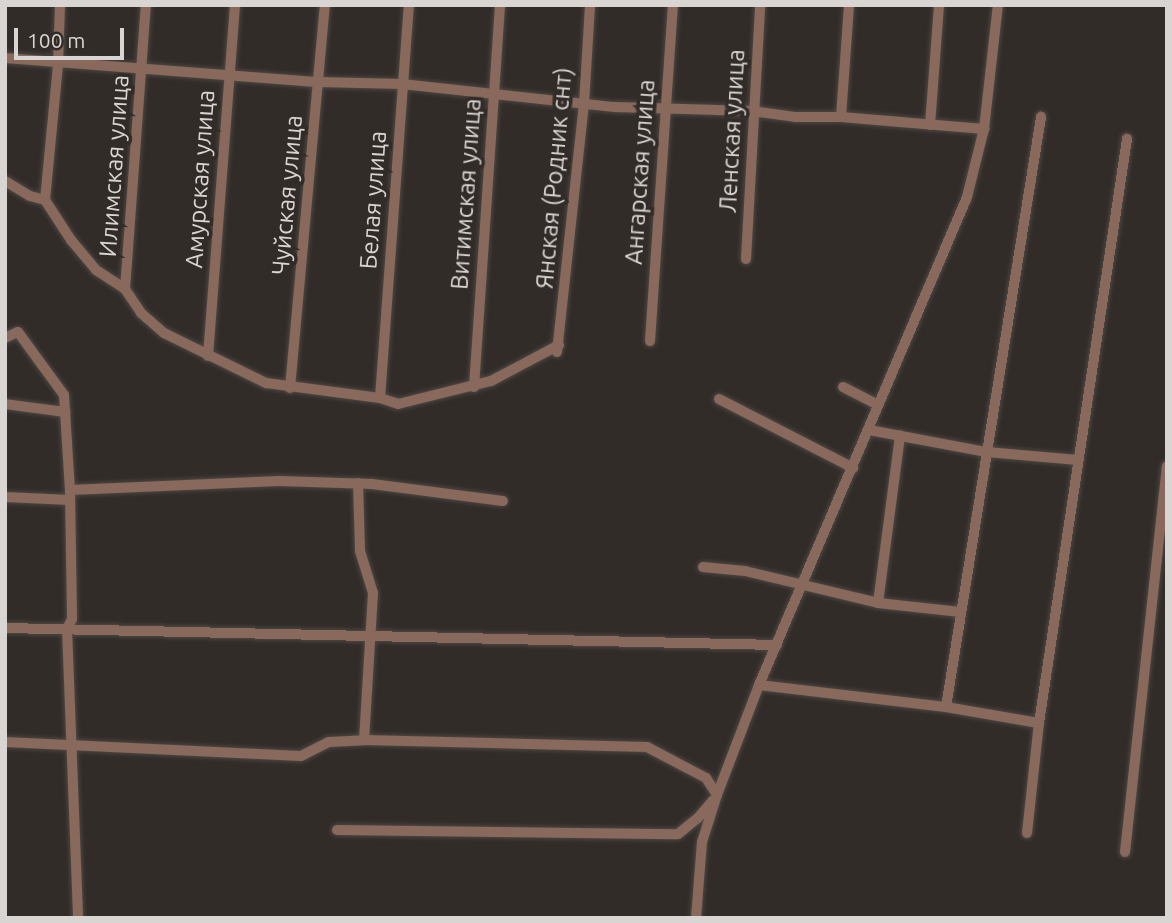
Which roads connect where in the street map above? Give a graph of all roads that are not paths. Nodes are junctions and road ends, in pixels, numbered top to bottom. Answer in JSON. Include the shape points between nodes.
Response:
{"nodes":[{"id":1,"x":60,"y":5,"type":"edge"},
{"id":2,"x":146,"y":5,"type":"edge"},
{"id":3,"x":235,"y":5,"type":"edge"},
{"id":4,"x":325,"y":5,"type":"edge"},
{"id":5,"x":409,"y":5,"type":"edge"},
{"id":6,"x":500,"y":5,"type":"edge"},
{"id":7,"x":590,"y":5,"type":"edge"},
{"id":8,"x":673,"y":5,"type":"edge"},
{"id":9,"x":760,"y":5,"type":"edge"},
{"id":10,"x":849,"y":5,"type":"edge"},
{"id":11,"x":939,"y":5,"type":"edge"},
{"id":12,"x":998,"y":5,"type":"edge"},
{"id":13,"x":5,"y":58,"type":"edge"},
{"id":14,"x":58,"y":65,"type":"junction"},
{"id":15,"x":142,"y":69,"type":"junction"},
{"id":16,"x":229,"y":75,"type":"junction"},
{"id":17,"x":318,"y":82,"type":"junction"},
{"id":18,"x":402,"y":84,"type":"junction"},
{"id":19,"x":495,"y":92,"type":"junction"},
{"id":20,"x":584,"y":104,"type":"junction"},
{"id":21,"x":666,"y":108,"type":"junction"},
{"id":22,"x":752,"y":111,"type":"junction"},
{"id":23,"x":841,"y":117,"type":"junction"},
{"id":24,"x":1041,"y":117,"type":"dead end"},
{"id":25,"x":930,"y":125,"type":"junction"},
{"id":26,"x":984,"y":129,"type":"junction"},
{"id":27,"x":1127,"y":139,"type":"dead end"},
{"id":28,"x":5,"y":181,"type":"edge"},
{"id":29,"x":45,"y":200,"type":"junction"},
{"id":30,"x":746,"y":259,"type":"dead end"},
{"id":31,"x":125,"y":289,"type":"junction"},
{"id":32,"x":5,"y":338,"type":"edge"},
{"id":33,"x":650,"y":341,"type":"dead end"},
{"id":34,"x":208,"y":356,"type":"junction"},
{"id":35,"x":474,"y":387,"type":"junction"},
{"id":36,"x":843,"y":387,"type":"dead end"},
{"id":37,"x":290,"y":388,"type":"junction"},
{"id":38,"x":380,"y":398,"type":"junction"},
{"id":39,"x":719,"y":399,"type":"dead end"},
{"id":40,"x":5,"y":404,"type":"edge"},
{"id":41,"x":878,"y":405,"type":"junction"},
{"id":42,"x":65,"y":412,"type":"junction"},
{"id":43,"x":869,"y":430,"type":"junction"},
{"id":44,"x":900,"y":435,"type":"junction"},
{"id":45,"x":987,"y":452,"type":"junction"},
{"id":46,"x":1078,"y":460,"type":"junction"},
{"id":47,"x":1167,"y":466,"type":"edge"},
{"id":48,"x":853,"y":468,"type":"junction"},
{"id":49,"x":358,"y":484,"type":"junction"},
{"id":50,"x":70,"y":495,"type":"junction"},
{"id":51,"x":5,"y":497,"type":"edge"},
{"id":52,"x":503,"y":501,"type":"dead end"},
{"id":53,"x":703,"y":567,"type":"dead end"},
{"id":54,"x":802,"y":585,"type":"junction"},
{"id":55,"x":878,"y":603,"type":"junction"},
{"id":56,"x":961,"y":612,"type":"junction"},
{"id":57,"x":5,"y":628,"type":"edge"},
{"id":58,"x":66,"y":629,"type":"junction"},
{"id":59,"x":370,"y":636,"type":"junction"},
{"id":60,"x":777,"y":645,"type":"junction"},
{"id":61,"x":759,"y":685,"type":"junction"},
{"id":62,"x":946,"y":707,"type":"junction"},
{"id":63,"x":1039,"y":723,"type":"junction"},
{"id":64,"x":364,"y":740,"type":"junction"},
{"id":65,"x":5,"y":742,"type":"edge"},
{"id":66,"x":70,"y":744,"type":"junction"},
{"id":67,"x":717,"y":795,"type":"junction"},
{"id":68,"x":337,"y":831,"type":"dead end"},
{"id":69,"x":1027,"y":833,"type":"dead end"},
{"id":70,"x":1125,"y":852,"type":"dead end"},
{"id":71,"x":78,"y":918,"type":"edge"},
{"id":72,"x":696,"y":918,"type":"edge"}],
"edges":[{"from":1,"to":14,"type":"street"},
{"from":2,"to":15,"type":"street","name":"Илимская улица"},
{"from":3,"to":16,"type":"street","name":"Амурская улица"},
{"from":4,"to":17,"type":"street","name":"Чуйская улица"},
{"from":5,"to":18,"type":"street","name":"Белая улица"},
{"from":6,"to":19,"type":"street","name":"Витимская улица"},
{"from":7,"to":20,"type":"street","name":"Янская (Родник снт)"},
{"from":8,"to":21,"type":"street","name":"Ангарская улица"},
{"from":9,"to":22,"type":"street","name":"Ленская улица"},
{"from":10,"to":23,"type":"street"},
{"from":11,"to":25,"type":"street"},
{"from":12,"to":26,"type":"street"},
{"from":13,"to":14,"type":"street"},
{"from":14,"to":15,"type":"street"},
{"from":14,"to":29,"type":"street"},
{"from":15,"to":16,"type":"street"},
{"from":15,"to":31,"type":"street","name":"Илимская улица"},
{"from":16,"to":17,"type":"street"},
{"from":16,"to":34,"type":"street","name":"Амурская улица"},
{"from":17,"to":18,"type":"street"},
{"from":17,"to":37,"type":"street","name":"Чуйская улица"},
{"from":18,"to":19,"type":"street"},
{"from":18,"to":38,"type":"street","name":"Белая улица"},
{"from":19,"to":20,"type":"street"},
{"from":19,"to":35,"type":"street","name":"Витимская улица"},
{"from":20,"to":21,"type":"street"},
{"from":20,"to":35,"type":"street","name":"Янская (Родник снт)","via":[[558,350]]},
{"from":21,"to":22,"type":"street"},
{"from":21,"to":33,"type":"street","name":"Ангарская улица"},
{"from":22,"to":23,"type":"street"},
{"from":22,"to":30,"type":"street","name":"Ленская улица"},
{"from":23,"to":25,"type":"street"},
{"from":24,"to":45,"type":"street"},
{"from":25,"to":26,"type":"street"},
{"from":26,"to":41,"type":"street","via":[[967,197]]},
{"from":27,"to":46,"type":"street"},
{"from":28,"to":29,"type":"street","via":[[30,197]]},
{"from":29,"to":31,"type":"street","via":[[96,270]]},
{"from":31,"to":34,"type":"street","via":[[141,313],[164,332]]},
{"from":32,"to":42,"type":"street","via":[[18,332],[29,345],[64,395]]},
{"from":34,"to":37,"type":"street","via":[[266,383]]},
{"from":35,"to":38,"type":"street","via":[[398,404]]},
{"from":36,"to":41,"type":"street"},
{"from":37,"to":38,"type":"street"},
{"from":39,"to":48,"type":"street"},
{"from":40,"to":42,"type":"street"},
{"from":41,"to":43,"type":"street"},
{"from":42,"to":50,"type":"street"},
{"from":43,"to":44,"type":"street"},
{"from":43,"to":48,"type":"street"},
{"from":44,"to":45,"type":"street"},
{"from":44,"to":55,"type":"street"},
{"from":45,"to":46,"type":"street"},
{"from":45,"to":56,"type":"street"},
{"from":46,"to":63,"type":"street"},
{"from":47,"to":70,"type":"street"},
{"from":48,"to":54,"type":"street"},
{"from":49,"to":50,"type":"street","via":[[279,481]]},
{"from":49,"to":52,"type":"street"},
{"from":49,"to":59,"type":"street","via":[[360,551],[373,593]]},
{"from":50,"to":51,"type":"street"},
{"from":50,"to":58,"type":"street","via":[[72,619]]},
{"from":53,"to":54,"type":"street","via":[[745,570]]},
{"from":54,"to":55,"type":"street"},
{"from":54,"to":60,"type":"street"},
{"from":55,"to":56,"type":"street"},
{"from":56,"to":62,"type":"street"},
{"from":57,"to":58,"type":"street"},
{"from":58,"to":59,"type":"street"},
{"from":58,"to":66,"type":"street"},
{"from":59,"to":60,"type":"street"},
{"from":59,"to":64,"type":"street"},
{"from":60,"to":61,"type":"street"},
{"from":61,"to":62,"type":"street"},
{"from":61,"to":67,"type":"street"},
{"from":62,"to":63,"type":"street"},
{"from":63,"to":69,"type":"street"},
{"from":64,"to":66,"type":"street","via":[[329,742],[301,756]]},
{"from":64,"to":67,"type":"street","via":[[647,747],[706,778]]},
{"from":65,"to":66,"type":"street"},
{"from":66,"to":71,"type":"street"},
{"from":67,"to":68,"type":"street","via":[[678,834]]},
{"from":67,"to":72,"type":"street","via":[[702,842]]}]}
